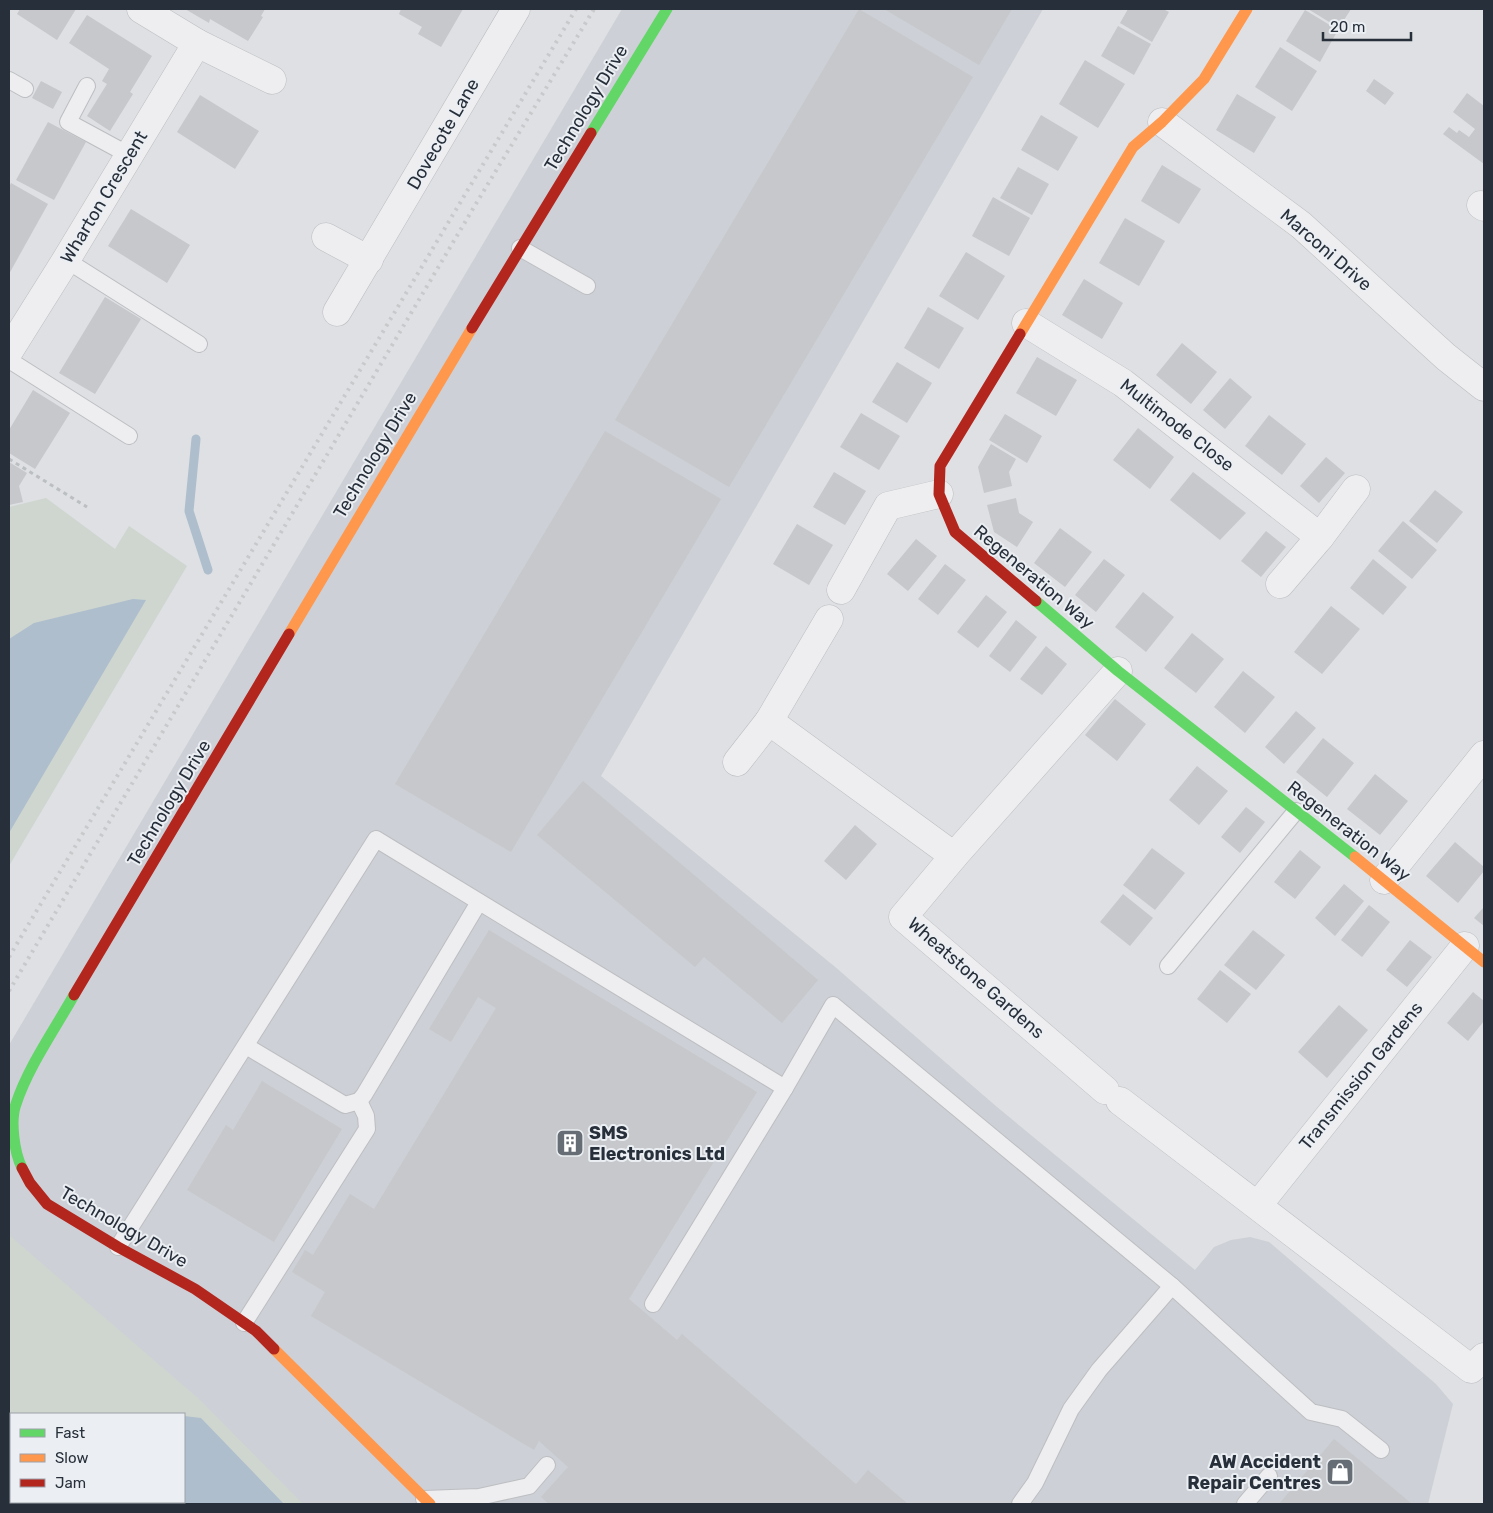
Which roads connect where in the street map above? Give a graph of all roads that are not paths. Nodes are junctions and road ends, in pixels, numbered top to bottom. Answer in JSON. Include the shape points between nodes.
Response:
{"nodes":[{"id":1,"x":141,"y":9,"type":"edge"},
{"id":2,"x":516,"y":9,"type":"edge"},
{"id":3,"x":667,"y":9,"type":"edge"},
{"id":4,"x":1247,"y":9,"type":"edge"},
{"id":5,"x":197,"y":44,"type":"junction"},
{"id":6,"x":9,"y":80,"type":"edge"},
{"id":7,"x":272,"y":80,"type":"dead end"},
{"id":8,"x":87,"y":86,"type":"dead end"},
{"id":9,"x":25,"y":89,"type":"dead end"},
{"id":10,"x":1162,"y":122,"type":"junction"},
{"id":11,"x":129,"y":155,"type":"junction"},
{"id":12,"x":326,"y":236,"type":"dead end"},
{"id":13,"x":520,"y":248,"type":"junction"},
{"id":14,"x":66,"y":260,"type":"junction"},
{"id":15,"x":369,"y":260,"type":"junction"},
{"id":16,"x":587,"y":286,"type":"dead end"},
{"id":17,"x":337,"y":312,"type":"dead end"},
{"id":18,"x":1026,"y":324,"type":"junction"},
{"id":19,"x":199,"y":344,"type":"dead end"},
{"id":20,"x":9,"y":350,"type":"edge"},
{"id":21,"x":9,"y":360,"type":"edge"},
{"id":22,"x":1484,"y":387,"type":"edge"},
{"id":23,"x":130,"y":436,"type":"dead end"},
{"id":24,"x":1356,"y":489,"type":"dead end"},
{"id":25,"x":939,"y":494,"type":"junction"},
{"id":26,"x":1320,"y":537,"type":"junction"},
{"id":27,"x":1280,"y":584,"type":"dead end"},
{"id":28,"x":841,"y":590,"type":"dead end"},
{"id":29,"x":829,"y":618,"type":"dead end"},
{"id":30,"x":1118,"y":671,"type":"junction"},
{"id":31,"x":769,"y":721,"type":"junction"},
{"id":32,"x":1484,"y":755,"type":"edge"},
{"id":33,"x":737,"y":762,"type":"dead end"},
{"id":34,"x":1296,"y":811,"type":"junction"},
{"id":35,"x":954,"y":856,"type":"junction"},
{"id":36,"x":1384,"y":880,"type":"junction"},
{"id":37,"x":479,"y":902,"type":"junction"},
{"id":38,"x":1474,"y":954,"type":"edge"},
{"id":39,"x":1168,"y":966,"type":"dead end"},
{"id":40,"x":246,"y":1046,"type":"junction"},
{"id":41,"x":785,"y":1088,"type":"junction"},
{"id":42,"x":359,"y":1101,"type":"junction"},
{"id":43,"x":1258,"y":1206,"type":"junction"},
{"id":44,"x":118,"y":1247,"type":"junction"},
{"id":45,"x":1172,"y":1286,"type":"junction"},
{"id":46,"x":653,"y":1304,"type":"dead end"},
{"id":47,"x":244,"y":1323,"type":"junction"},
{"id":48,"x":1478,"y":1363,"type":"edge"},
{"id":49,"x":1381,"y":1450,"type":"dead end"},
{"id":50,"x":547,"y":1465,"type":"dead end"},
{"id":51,"x":1270,"y":1476,"type":"dead end"},
{"id":52,"x":427,"y":1502,"type":"edge"},
{"id":53,"x":1020,"y":1504,"type":"edge"},
{"id":54,"x":1245,"y":1504,"type":"edge"}],
"edges":[{"from":1,"to":5,"type":"street"},
{"from":2,"to":15,"type":"street","name":"Dovecote Lane"},
{"from":3,"to":13,"type":"street","name":"Technology Drive"},
{"from":4,"to":10,"type":"street","name":"Regeneration Way","via":[[1204,79]]},
{"from":5,"to":7,"type":"street"},
{"from":5,"to":11,"type":"street","name":"Wharton Crescent"},
{"from":6,"to":9,"type":"lane"},
{"from":8,"to":11,"type":"lane","via":[[68,122]]},
{"from":10,"to":18,"type":"street","name":"Regeneration Way","via":[[1133,148]]},
{"from":10,"to":22,"type":"street","name":"Marconi Drive","via":[[1301,225],[1446,357]]},
{"from":11,"to":14,"type":"street","name":"Wharton Crescent"},
{"from":12,"to":15,"type":"street"},
{"from":13,"to":16,"type":"lane"},
{"from":13,"to":44,"type":"street","name":"Technology Drive","via":[[42,1052],[15,1105],[13,1138],[20,1164],[30,1183],[46,1204]]},
{"from":14,"to":19,"type":"lane"},
{"from":14,"to":20,"type":"street","name":"Wharton Crescent"},
{"from":15,"to":17,"type":"street","name":"Dovecote Lane"},
{"from":18,"to":25,"type":"street","name":"Regeneration Way","via":[[940,466]]},
{"from":18,"to":26,"type":"street","name":"Multimode Close","via":[[1123,382]]},
{"from":21,"to":23,"type":"lane"},
{"from":24,"to":26,"type":"street"},
{"from":25,"to":28,"type":"street","via":[[888,506]]},
{"from":25,"to":30,"type":"street","name":"Regeneration Way","via":[[955,532]]},
{"from":26,"to":27,"type":"street"},
{"from":29,"to":31,"type":"street"},
{"from":30,"to":34,"type":"street","name":"Regeneration Way"},
{"from":30,"to":35,"type":"street","name":"Wheatstone Gardens"},
{"from":31,"to":33,"type":"street"},
{"from":31,"to":35,"type":"street"},
{"from":32,"to":36,"type":"street"},
{"from":34,"to":36,"type":"street","name":"Regeneration Way"},
{"from":34,"to":39,"type":"lane"},
{"from":35,"to":43,"type":"street","name":"Wheatstone Gardens","via":[[903,917],[1113,1095]]},
{"from":36,"to":38,"type":"street","name":"Regeneration Way"},
{"from":37,"to":40,"type":"lane","via":[[376,839]]},
{"from":37,"to":41,"type":"lane"},
{"from":37,"to":42,"type":"lane"},
{"from":38,"to":43,"type":"street","name":"Transmission Gardens"},
{"from":40,"to":42,"type":"lane","via":[[345,1105]]},
{"from":40,"to":44,"type":"lane"},
{"from":41,"to":45,"type":"lane","via":[[833,1005]]},
{"from":41,"to":46,"type":"lane"},
{"from":42,"to":47,"type":"lane","via":[[366,1116],[367,1129]]},
{"from":43,"to":48,"type":"street"},
{"from":44,"to":47,"type":"street","name":"Technology Drive","via":[[196,1289]]},
{"from":45,"to":49,"type":"lane","via":[[1311,1412],[1342,1418]]},
{"from":45,"to":53,"type":"lane","via":[[1099,1370],[1071,1409],[1035,1483]]},
{"from":47,"to":52,"type":"street","name":"Technology Drive","via":[[321,1394]]},
{"from":50,"to":52,"type":"lane","via":[[529,1486],[479,1497]]},
{"from":51,"to":54,"type":"lane"}]}
